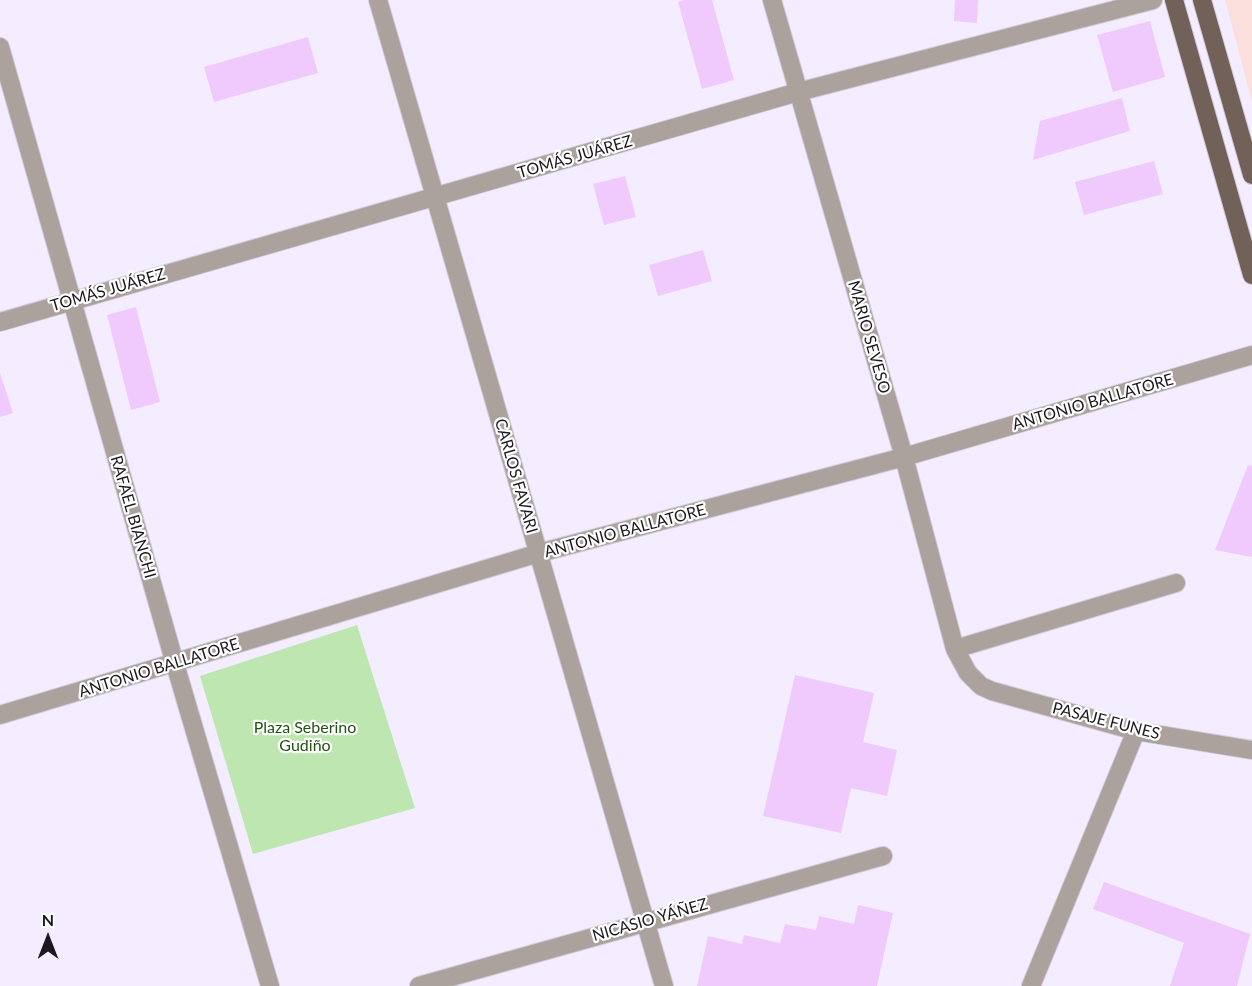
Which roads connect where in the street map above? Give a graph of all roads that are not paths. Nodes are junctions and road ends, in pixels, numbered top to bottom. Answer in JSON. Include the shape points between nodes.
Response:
{"nodes":[{"id":1,"x":378,"y":0,"type":"edge"},
{"id":2,"x":772,"y":0,"type":"edge"},
{"id":3,"x":1153,"y":0,"type":"edge"},
{"id":4,"x":1173,"y":0,"type":"edge"},
{"id":5,"x":1202,"y":0,"type":"edge"},
{"id":6,"x":0,"y":47,"type":"edge"},
{"id":7,"x":798,"y":92,"type":"junction"},
{"id":8,"x":1252,"y":175,"type":"edge"},
{"id":9,"x":435,"y":197,"type":"junction"},
{"id":10,"x":1252,"y":274,"type":"edge"},
{"id":11,"x":72,"y":300,"type":"junction"},
{"id":12,"x":0,"y":322,"type":"edge"},
{"id":13,"x":1252,"y":355,"type":"edge"},
{"id":14,"x":904,"y":457,"type":"junction"},
{"id":15,"x":539,"y":553,"type":"junction"},
{"id":16,"x":1176,"y":583,"type":"dead end"},
{"id":17,"x":955,"y":649,"type":"junction"},
{"id":18,"x":175,"y":664,"type":"junction"},
{"id":19,"x":968,"y":673,"type":"joint"},
{"id":20,"x":0,"y":715,"type":"edge"},
{"id":21,"x":1136,"y":731,"type":"junction"},
{"id":22,"x":1252,"y":750,"type":"edge"},
{"id":23,"x":883,"y":856,"type":"dead end"},
{"id":24,"x":646,"y":921,"type":"junction"},
{"id":25,"x":270,"y":986,"type":"edge"},
{"id":26,"x":419,"y":986,"type":"edge"},
{"id":27,"x":664,"y":986,"type":"edge"},
{"id":28,"x":1031,"y":986,"type":"edge"}],
"edges":[{"from":1,"to":9,"type":"street","name":"CARLOS FAVARI"},
{"from":2,"to":7,"type":"street","name":"MARIO SEVESO"},
{"from":3,"to":7,"type":"street","name":"TOMÁS JUÁREZ"},
{"from":4,"to":10,"type":"main road"},
{"from":5,"to":8,"type":"main road"},
{"from":6,"to":11,"type":"street","name":"RAFAEL BIANCHI"},
{"from":7,"to":9,"type":"street","name":"TOMÁS JUÁREZ"},
{"from":7,"to":14,"type":"street","name":"MARIO SEVESO"},
{"from":9,"to":11,"type":"street","name":"TOMÁS JUÁREZ"},
{"from":9,"to":15,"type":"street","name":"CARLOS FAVARI"},
{"from":11,"to":12,"type":"street","name":"TOMÁS JUÁREZ"},
{"from":11,"to":18,"type":"street","name":"RAFAEL BIANCHI"},
{"from":13,"to":14,"type":"street","name":"ANTONIO BALLATORE"},
{"from":14,"to":15,"type":"street","name":"ANTONIO BALLATORE"},
{"from":14,"to":17,"type":"street","name":"MARIO SEVESO"},
{"from":15,"to":18,"type":"street","name":"ANTONIO BALLATORE"},
{"from":15,"to":24,"type":"street","name":"CARLOS FAVARI"},
{"from":16,"to":17,"type":"street"},
{"from":17,"to":19,"type":"street","name":"MARIO SEVESO"},
{"from":18,"to":20,"type":"street","name":"ANTONIO BALLATORE"},
{"from":18,"to":25,"type":"street","name":"RAFAEL BIANCHI"},
{"from":19,"to":21,"type":"street","name":"PASAJE FUNES","via":[[992,691]]},
{"from":21,"to":22,"type":"street","name":"PASAJE FUNES"},
{"from":21,"to":28,"type":"street"},
{"from":23,"to":24,"type":"street","name":"NICASIO YÁÑEZ"},
{"from":24,"to":26,"type":"street","name":"NICASIO YÁÑEZ"},
{"from":24,"to":27,"type":"street","name":"CARLOS FAVARI"}]}
